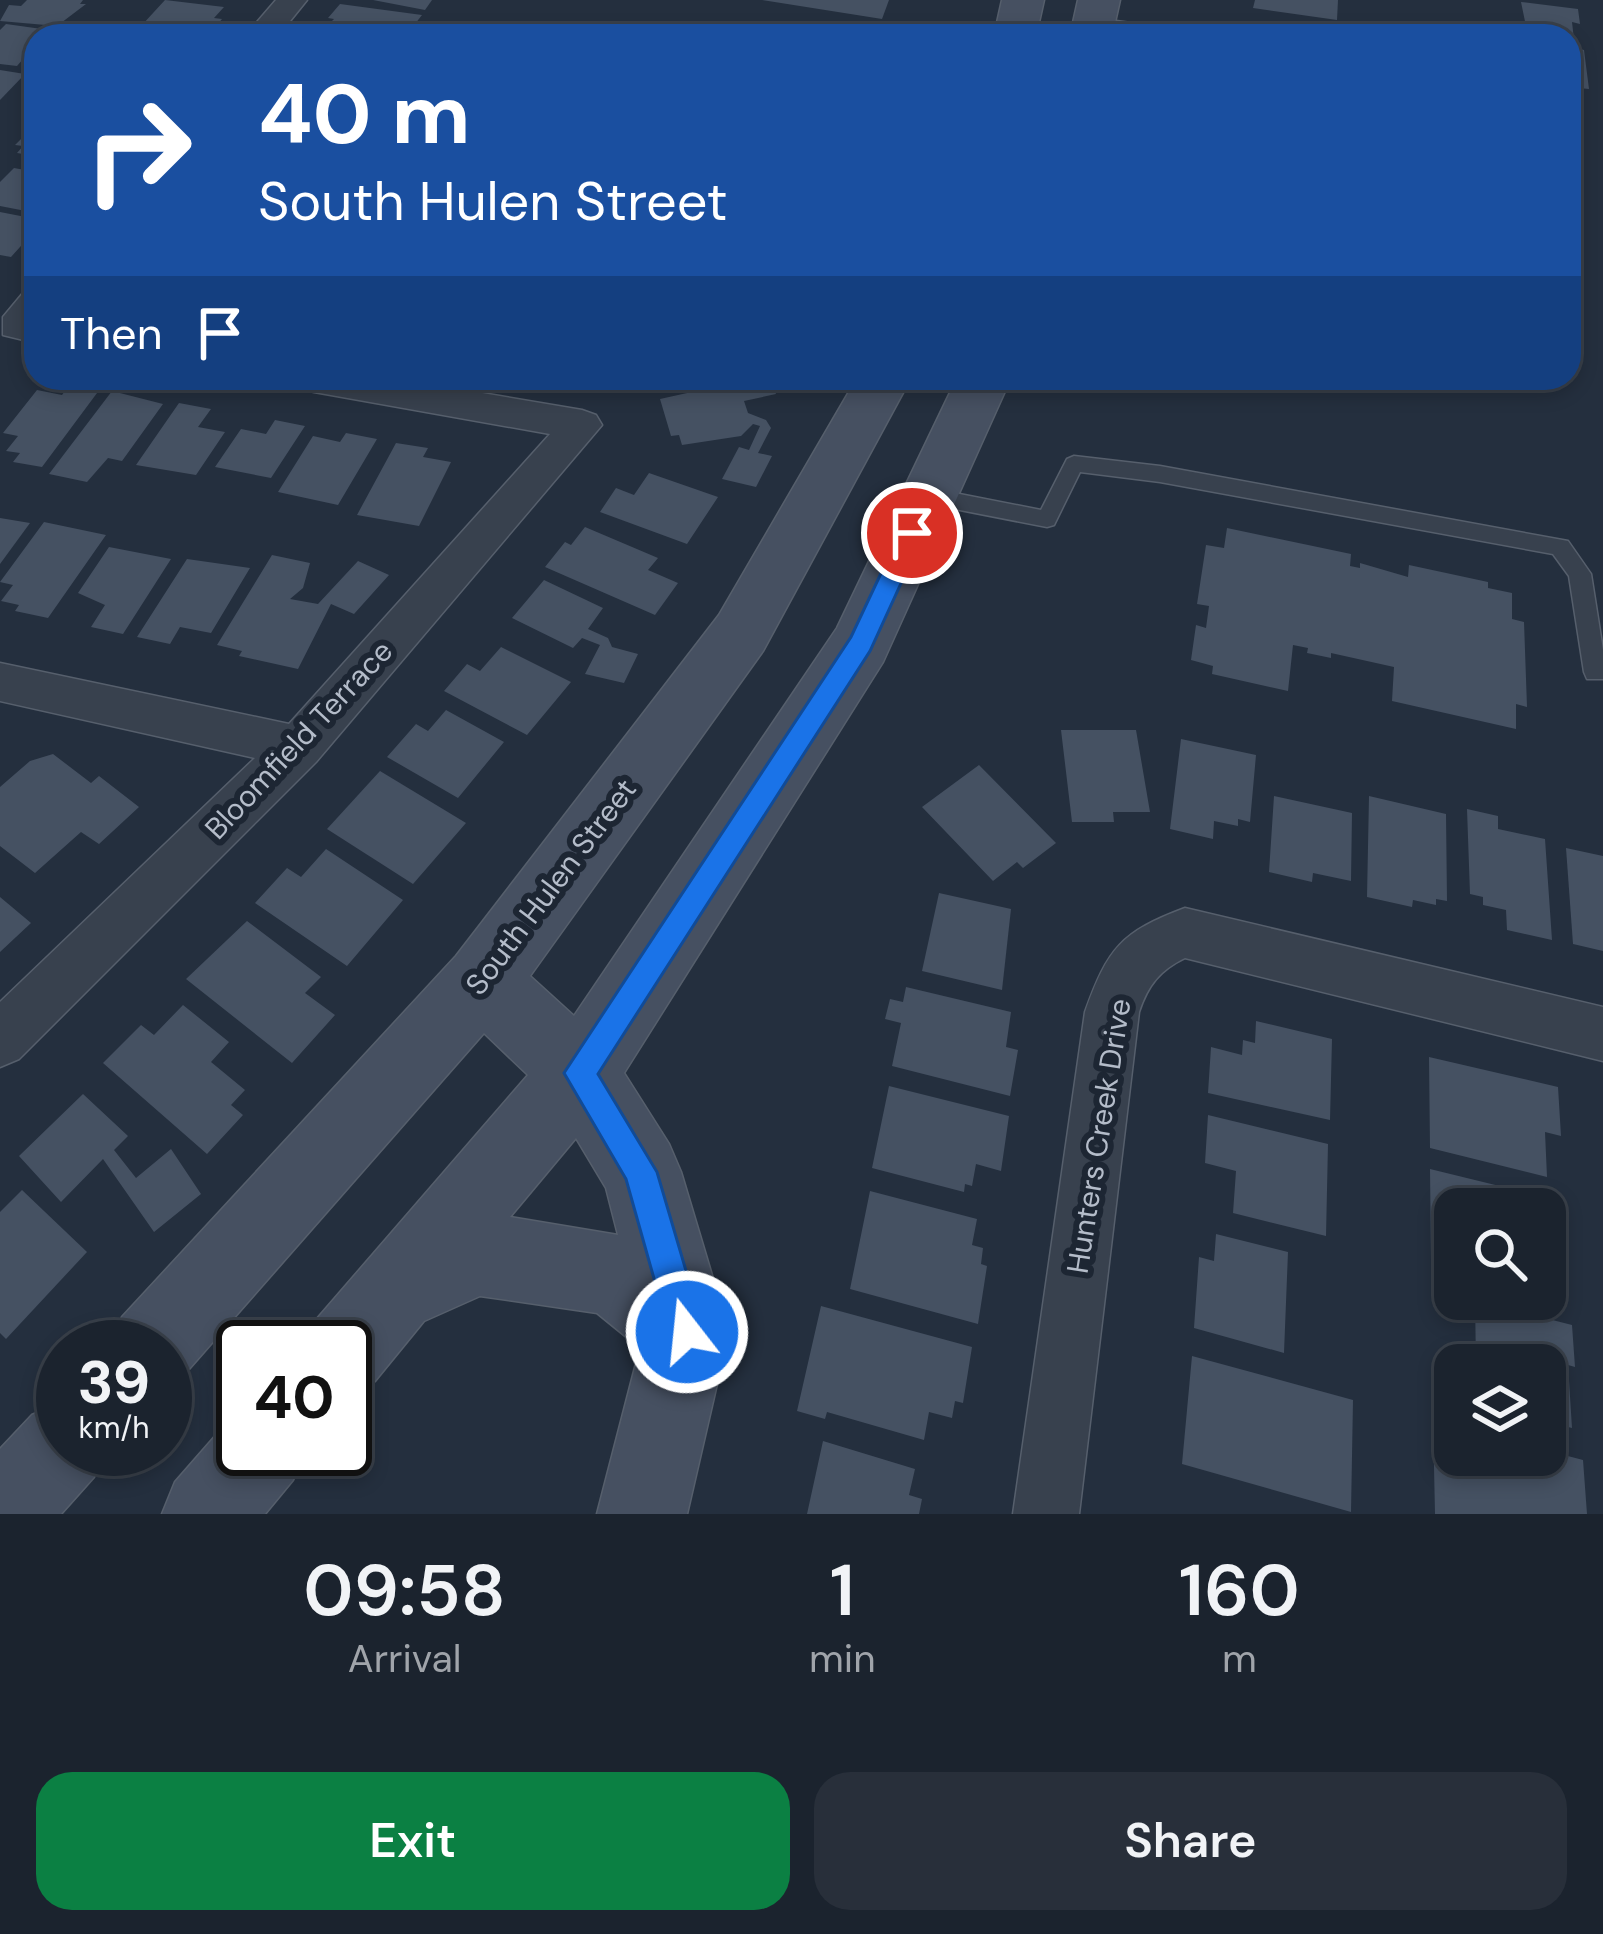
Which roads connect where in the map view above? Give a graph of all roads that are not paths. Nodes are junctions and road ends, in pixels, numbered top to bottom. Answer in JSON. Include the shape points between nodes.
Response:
{"nodes":[{"id":1,"x":292,"y":0,"type":"edge"},
{"id":2,"x":271,"y":24,"type":"edge"},
{"id":3,"x":382,"y":390,"type":"edge"},
{"id":4,"x":877,"y":390,"type":"edge"},
{"id":5,"x":978,"y":390,"type":"edge"},
{"id":6,"x":929,"y":496,"type":"junction"},
{"id":7,"x":1595,"y":672,"type":"dead end"},
{"id":8,"x":0,"y":682,"type":"edge"},
{"id":9,"x":299,"y":747,"type":"junction"},
{"id":10,"x":482,"y":981,"type":"junction"},
{"id":11,"x":1603,"y":1034,"type":"edge"},
{"id":12,"x":0,"y":1040,"type":"edge"},
{"id":13,"x":580,"y":1073,"type":"junction"},
{"id":14,"x":176,"y":1320,"type":"edge"},
{"id":15,"x":371,"y":1320,"type":"edge"},
{"id":16,"x":372,"y":1320,"type":"edge"},
{"id":17,"x":687,"y":1332,"type":"junction"},
{"id":18,"x":36,"y":1476,"type":"edge"},
{"id":19,"x":239,"y":1476,"type":"edge"},
{"id":20,"x":1,"y":1514,"type":"edge"},
{"id":21,"x":207,"y":1514,"type":"edge"},
{"id":22,"x":642,"y":1514,"type":"edge"},
{"id":23,"x":1046,"y":1514,"type":"edge"}],
"edges":[{"from":1,"to":2,"type":"street"},
{"from":3,"to":9,"type":"street","name":"Bloomfield Terrace","via":[[582,425]]},
{"from":4,"to":10,"type":"main road","name":"South Hulen Street","via":[[741,633]]},
{"from":5,"to":6,"type":"main road"},
{"from":6,"to":7,"type":"lane","via":[[1048,519],[1074,464],[1560,548],[1580,574]]},
{"from":6,"to":13,"type":"main road","via":[[861,644]]},
{"from":8,"to":9,"type":"street"},
{"from":9,"to":12,"type":"street","name":"Bloomfield Terrace"},
{"from":10,"to":13,"type":"main road"},
{"from":10,"to":14,"type":"main road","name":"South Hulen Street"},
{"from":11,"to":23,"type":"street","name":"Hunters Creek Drive","via":[[1185,933],[1148,945],[1125,973],[1112,1012]]},
{"from":13,"to":15,"type":"main road"},
{"from":13,"to":17,"type":"main road","via":[[640,1172]]},
{"from":16,"to":17,"type":"main road","via":[[478,1255],[617,1276]]},
{"from":17,"to":22,"type":"main road"},
{"from":18,"to":20,"type":"main road"},
{"from":19,"to":21,"type":"main road"}]}
